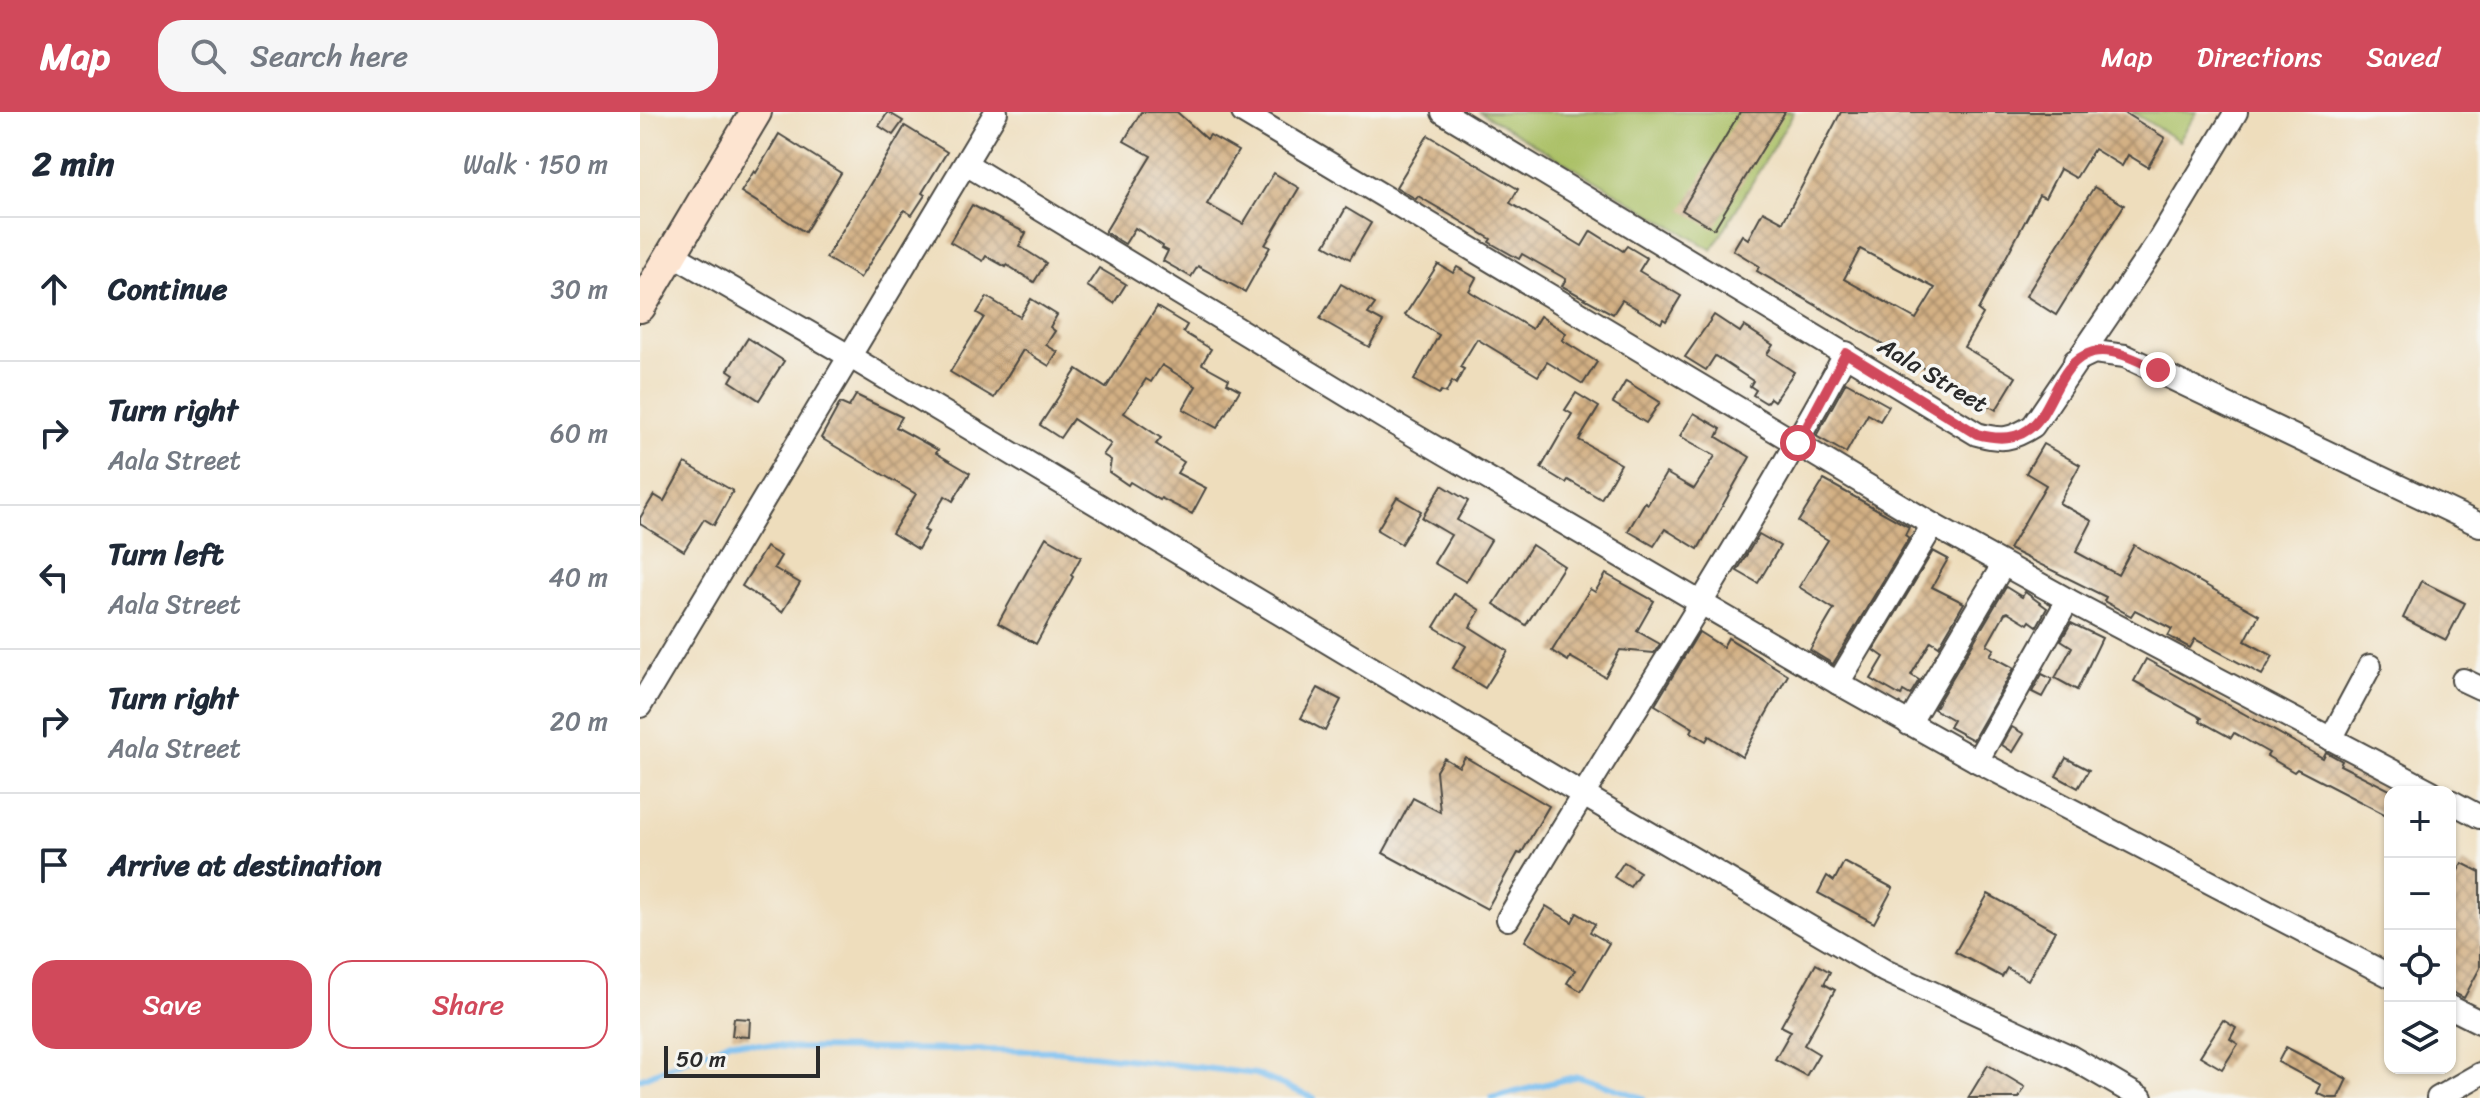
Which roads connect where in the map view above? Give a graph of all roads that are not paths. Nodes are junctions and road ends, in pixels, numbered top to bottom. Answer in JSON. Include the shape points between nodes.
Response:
{"nodes":[{"id":1,"x":756,"y":112,"type":"edge"},
{"id":2,"x":996,"y":112,"type":"edge"},
{"id":3,"x":1243,"y":112,"type":"edge"},
{"id":4,"x":1443,"y":112,"type":"edge"},
{"id":5,"x":2236,"y":112,"type":"edge"},
{"id":6,"x":966,"y":164,"type":"junction"},
{"id":7,"x":672,"y":254,"type":"junction"},
{"id":8,"x":640,"y":307,"type":"edge"},
{"id":9,"x":1846,"y":353,"type":"junction"},
{"id":10,"x":849,"y":356,"type":"junction"},
{"id":11,"x":2075,"y":361,"type":"junction"},
{"id":12,"x":1798,"y":443,"type":"junction"},
{"id":13,"x":1933,"y":525,"type":"junction"},
{"id":14,"x":2480,"y":525,"type":"edge"},
{"id":15,"x":2003,"y":565,"type":"junction"},
{"id":16,"x":2068,"y":600,"type":"junction"},
{"id":17,"x":1703,"y":602,"type":"junction"},
{"id":18,"x":2370,"y":666,"type":"dead end"},
{"id":19,"x":1838,"y":683,"type":"junction"},
{"id":20,"x":640,"y":706,"type":"edge"},
{"id":21,"x":1909,"y":724,"type":"junction"},
{"id":22,"x":2331,"y":739,"type":"junction"},
{"id":23,"x":1977,"y":761,"type":"junction"},
{"id":24,"x":2421,"y":786,"type":"edge"},
{"id":25,"x":1582,"y":794,"type":"junction"},
{"id":26,"x":2456,"y":804,"type":"edge"},
{"id":27,"x":2480,"y":817,"type":"edge"},
{"id":28,"x":1508,"y":919,"type":"dead end"},
{"id":29,"x":2384,"y":973,"type":"edge"},
{"id":30,"x":2456,"y":1010,"type":"edge"},
{"id":31,"x":2480,"y":1022,"type":"edge"},
{"id":32,"x":2480,"y":1074,"type":"edge"},
{"id":33,"x":2141,"y":1098,"type":"edge"},
{"id":34,"x":2438,"y":1098,"type":"edge"}],
"edges":[{"from":1,"to":7,"type":"main road"},
{"from":2,"to":6,"type":"street"},
{"from":3,"to":12,"type":"street"},
{"from":4,"to":9,"type":"street","name":"Aala Street"},
{"from":5,"to":11,"type":"street","name":"Aala Street","via":[[2156,245]]},
{"from":6,"to":10,"type":"street"},
{"from":6,"to":17,"type":"street","via":[[1388,420]]},
{"from":7,"to":8,"type":"main road"},
{"from":7,"to":10,"type":"street"},
{"from":9,"to":11,"type":"street","name":"Aala Street","via":[[1977,434],[1997,439],[2017,437],[2033,426]]},
{"from":9,"to":12,"type":"street"},
{"from":10,"to":20,"type":"street"},
{"from":10,"to":25,"type":"street"},
{"from":11,"to":14,"type":"street","via":[[2094,352],[2125,356]]},
{"from":12,"to":13,"type":"street"},
{"from":12,"to":17,"type":"street"},
{"from":13,"to":15,"type":"street"},
{"from":13,"to":19,"type":"street"},
{"from":15,"to":16,"type":"street"},
{"from":15,"to":21,"type":"street"},
{"from":16,"to":22,"type":"street"},
{"from":16,"to":23,"type":"street"},
{"from":17,"to":19,"type":"street"},
{"from":17,"to":25,"type":"street"},
{"from":18,"to":22,"type":"street"},
{"from":19,"to":21,"type":"street"},
{"from":21,"to":23,"type":"street"},
{"from":22,"to":24,"type":"street"},
{"from":23,"to":29,"type":"street"},
{"from":25,"to":28,"type":"street"},
{"from":25,"to":33,"type":"street","via":[[1885,971],[2069,1056]]},
{"from":26,"to":27,"type":"street"},
{"from":30,"to":31,"type":"street"},
{"from":32,"to":34,"type":"street"}]}
